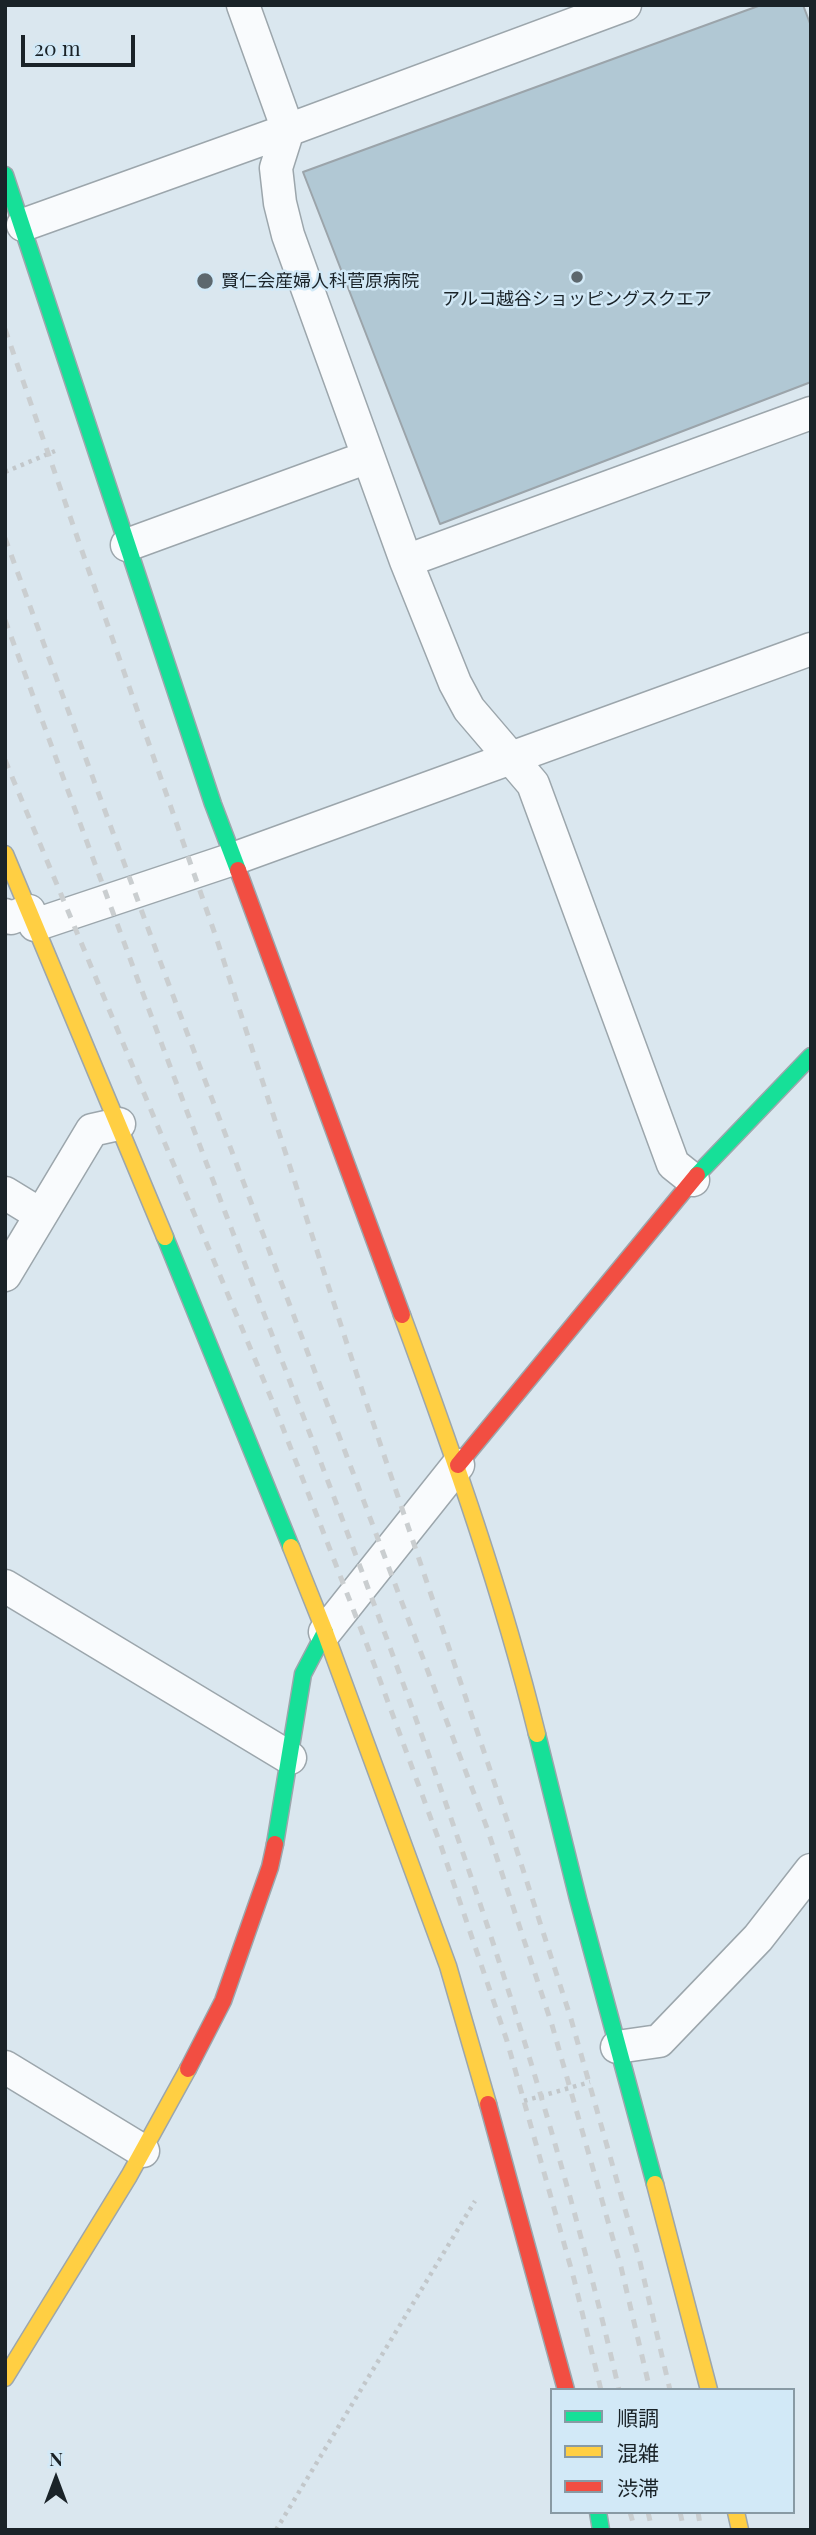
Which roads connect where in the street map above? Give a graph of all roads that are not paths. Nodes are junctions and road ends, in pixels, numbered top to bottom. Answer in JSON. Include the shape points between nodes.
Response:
{"nodes":[{"id":1,"x":243,"y":5,"type":"edge"},
{"id":2,"x":625,"y":5,"type":"edge"},
{"id":3,"x":288,"y":130,"type":"junction"},
{"id":4,"x":5,"y":175,"type":"edge"},
{"id":5,"x":23,"y":225,"type":"junction"},
{"id":6,"x":811,"y":413,"type":"edge"},
{"id":7,"x":368,"y":457,"type":"junction"},
{"id":8,"x":127,"y":545,"type":"junction"},
{"id":9,"x":406,"y":561,"type":"junction"},
{"id":10,"x":811,"y":649,"type":"edge"},
{"id":11,"x":512,"y":759,"type":"junction"},
{"id":12,"x":5,"y":854,"type":"edge"},
{"id":13,"x":233,"y":859,"type":"junction"},
{"id":14,"x":23,"y":917,"type":"edge"},
{"id":15,"x":811,"y":1056,"type":"edge"},
{"id":16,"x":119,"y":1124,"type":"junction"},
{"id":17,"x":693,"y":1180,"type":"junction"},
{"id":18,"x":5,"y":1193,"type":"edge"},
{"id":19,"x":41,"y":1215,"type":"junction"},
{"id":20,"x":5,"y":1275,"type":"edge"},
{"id":21,"x":458,"y":1465,"type":"junction"},
{"id":22,"x":5,"y":1586,"type":"edge"},
{"id":23,"x":325,"y":1632,"type":"junction"},
{"id":24,"x":290,"y":1758,"type":"junction"},
{"id":25,"x":811,"y":1870,"type":"edge"},
{"id":26,"x":621,"y":2060,"type":"junction"},
{"id":27,"x":5,"y":2067,"type":"edge"},
{"id":28,"x":143,"y":2151,"type":"junction"},
{"id":29,"x":5,"y":2378,"type":"edge"},
{"id":30,"x":565,"y":2388,"type":"edge"},
{"id":31,"x":709,"y":2388,"type":"edge"}],
"edges":[{"from":1,"to":3,"type":"street"},
{"from":2,"to":3,"type":"street"},
{"from":3,"to":5,"type":"street"},
{"from":3,"to":7,"type":"street","via":[[276,168],[280,203]]},
{"from":4,"to":5,"type":"street"},
{"from":5,"to":8,"type":"street"},
{"from":6,"to":9,"type":"street"},
{"from":7,"to":8,"type":"street"},
{"from":7,"to":9,"type":"street"},
{"from":8,"to":13,"type":"street"},
{"from":9,"to":11,"type":"street","via":[[455,683],[469,709]]},
{"from":10,"to":11,"type":"street"},
{"from":11,"to":13,"type":"street"},
{"from":11,"to":17,"type":"street","via":[[533,784],[673,1164]]},
{"from":12,"to":14,"type":"street"},
{"from":13,"to":14,"type":"street"},
{"from":13,"to":21,"type":"street"},
{"from":14,"to":16,"type":"street"},
{"from":15,"to":17,"type":"street"},
{"from":16,"to":19,"type":"street","via":[[92,1130]]},
{"from":16,"to":23,"type":"street"},
{"from":17,"to":21,"type":"street"},
{"from":18,"to":19,"type":"street"},
{"from":19,"to":20,"type":"street"},
{"from":21,"to":23,"type":"street"},
{"from":21,"to":26,"type":"street","via":[[523,1676]]},
{"from":22,"to":24,"type":"street"},
{"from":23,"to":24,"type":"street","via":[[303,1674]]},
{"from":23,"to":30,"type":"street","via":[[448,1966]]},
{"from":24,"to":28,"type":"street","via":[[270,1867],[223,2001]]},
{"from":25,"to":26,"type":"street","via":[[758,1938],[659,2040]]},
{"from":26,"to":31,"type":"street"},
{"from":27,"to":28,"type":"street"},
{"from":28,"to":29,"type":"street"}]}
